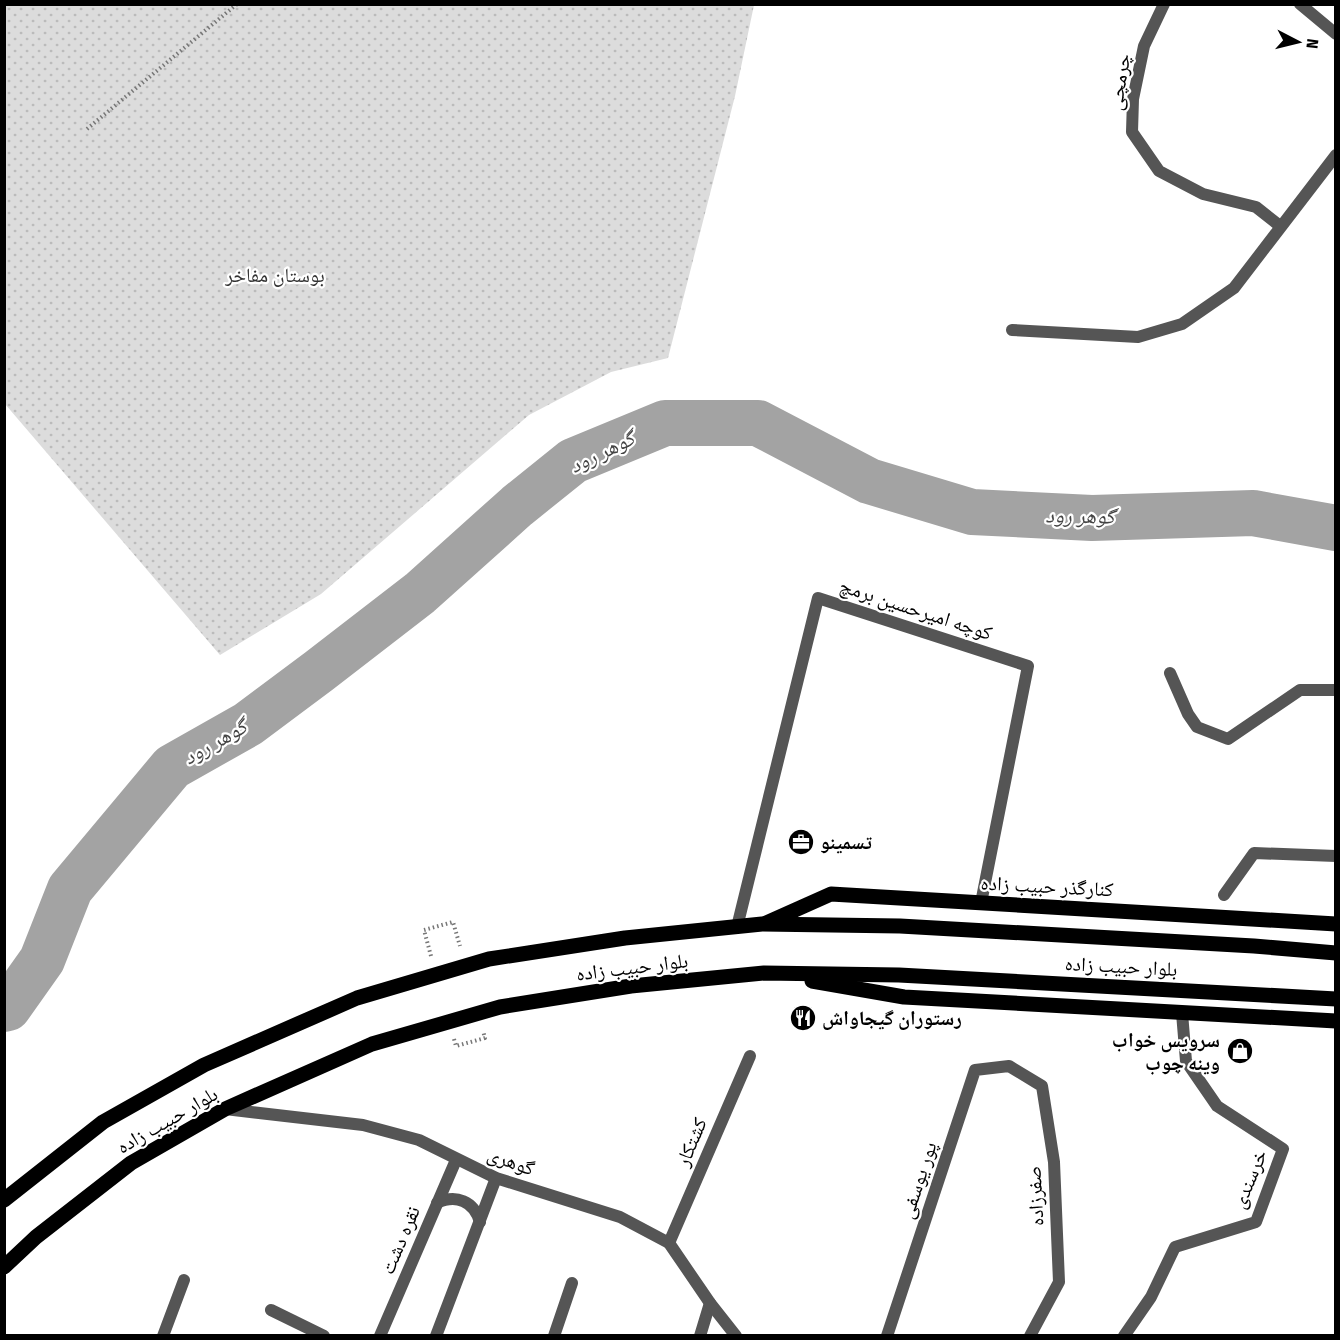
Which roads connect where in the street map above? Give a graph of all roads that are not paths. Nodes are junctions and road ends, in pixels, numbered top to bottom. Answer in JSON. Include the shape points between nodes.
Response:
{"nodes":[{"id":1,"x":1164,"y":4,"type":"edge"},
{"id":2,"x":1300,"y":4,"type":"edge"},
{"id":3,"x":1335,"y":34,"type":"edge"},
{"id":4,"x":1335,"y":156,"type":"edge"},
{"id":5,"x":1280,"y":226,"type":"junction"},
{"id":6,"x":1012,"y":330,"type":"dead end"},
{"id":7,"x":1170,"y":673,"type":"dead end"},
{"id":8,"x":1335,"y":690,"type":"edge"},
{"id":9,"x":1335,"y":856,"type":"edge"},
{"id":10,"x":1224,"y":895,"type":"dead end"},
{"id":11,"x":981,"y":903,"type":"junction"},
{"id":12,"x":762,"y":924,"type":"junction"},
{"id":13,"x":1335,"y":924,"type":"edge"},
{"id":14,"x":737,"y":927,"type":"junction"},
{"id":15,"x":1335,"y":953,"type":"edge"},
{"id":16,"x":764,"y":973,"type":"junction"},
{"id":17,"x":1335,"y":999,"type":"edge"},
{"id":18,"x":1182,"y":1013,"type":"junction"},
{"id":19,"x":1335,"y":1021,"type":"edge"},
{"id":20,"x":750,"y":1056,"type":"dead end"},
{"id":21,"x":1009,"y":1066,"type":"joint"},
{"id":22,"x":225,"y":1109,"type":"junction"},
{"id":23,"x":456,"y":1160,"type":"junction"},
{"id":24,"x":496,"y":1178,"type":"junction"},
{"id":25,"x":4,"y":1200,"type":"edge"},
{"id":26,"x":437,"y":1203,"type":"junction"},
{"id":27,"x":480,"y":1222,"type":"junction"},
{"id":28,"x":669,"y":1244,"type":"junction"},
{"id":29,"x":4,"y":1267,"type":"edge"},
{"id":30,"x":184,"y":1280,"type":"dead end"},
{"id":31,"x":572,"y":1283,"type":"dead end"},
{"id":32,"x":710,"y":1304,"type":"junction"},
{"id":33,"x":272,"y":1310,"type":"dead end"},
{"id":34,"x":163,"y":1335,"type":"edge"},
{"id":35,"x":324,"y":1335,"type":"edge"},
{"id":36,"x":380,"y":1335,"type":"edge"},
{"id":37,"x":436,"y":1335,"type":"edge"},
{"id":38,"x":554,"y":1335,"type":"edge"},
{"id":39,"x":700,"y":1335,"type":"edge"},
{"id":40,"x":736,"y":1335,"type":"edge"},
{"id":41,"x":887,"y":1335,"type":"edge"},
{"id":42,"x":1030,"y":1335,"type":"edge"},
{"id":43,"x":1124,"y":1335,"type":"edge"}],
"edges":[{"from":1,"to":5,"type":"street","name":"چرمچی","via":[[1144,45],[1133,99],[1132,132],[1159,171],[1203,194],[1256,207]]},
{"from":2,"to":3,"type":"street"},
{"from":4,"to":5,"type":"street"},
{"from":5,"to":6,"type":"street","via":[[1234,288],[1182,324],[1138,337]]},
{"from":7,"to":8,"type":"street","via":[[1197,727],[1228,739],[1300,690]]},
{"from":9,"to":10,"type":"street","via":[[1254,853]]},
{"from":11,"to":12,"type":"main road","name":"کنارگذر حبیب زاده","via":[[831,894]]},
{"from":11,"to":13,"type":"main road","name":"کنارگذر حبیب زاده"},
{"from":11,"to":14,"type":"street","name":"کوچه امیرحسین برمچ","via":[[1028,666],[818,598]]},
{"from":12,"to":14,"type":"main road","name":"بلوار حبیب زاده"},
{"from":12,"to":15,"type":"main road","name":"بلوار حبیب زاده","via":[[900,926]]},
{"from":14,"to":25,"type":"main road","name":"بلوار حبیب زاده","via":[[489,958],[357,998],[204,1065],[103,1122]]},
{"from":16,"to":17,"type":"main road","name":"بلوار حبیب زاده","via":[[899,975]]},
{"from":16,"to":18,"type":"main road","via":[[904,997]]},
{"from":16,"to":22,"type":"main road","name":"بلوار حبیب زاده","via":[[630,986],[500,1007],[372,1044]]},
{"from":18,"to":19,"type":"main road"},
{"from":18,"to":43,"type":"street","name":"خرسندی","via":[[1186,1061],[1217,1106],[1283,1149],[1256,1222],[1175,1247],[1151,1297]]},
{"from":20,"to":28,"type":"street","name":"کشتکار"},
{"from":21,"to":41,"type":"street","name":"پور یوسفی","via":[[975,1070]]},
{"from":21,"to":42,"type":"street","name":"صفرزاده","via":[[1042,1086],[1054,1162],[1059,1282]]},
{"from":22,"to":23,"type":"street","name":"گوهری","via":[[363,1125],[419,1140]]},
{"from":22,"to":29,"type":"main road","name":"بلوار حبیب زاده","via":[[131,1163]]},
{"from":23,"to":24,"type":"street","name":"گوهری"},
{"from":23,"to":26,"type":"street","name":"نقره دشت"},
{"from":24,"to":27,"type":"street"},
{"from":24,"to":28,"type":"street","name":"گوهری","via":[[620,1217]]},
{"from":26,"to":27,"type":"street","via":[[460,1199],[473,1208]]},
{"from":26,"to":36,"type":"street","name":"نقره دشت"},
{"from":27,"to":37,"type":"street"},
{"from":28,"to":32,"type":"street","name":"گوهری"},
{"from":30,"to":34,"type":"street"},
{"from":31,"to":38,"type":"street"},
{"from":32,"to":39,"type":"street"},
{"from":32,"to":40,"type":"street","name":"گوهری"},
{"from":33,"to":35,"type":"street"}]}
